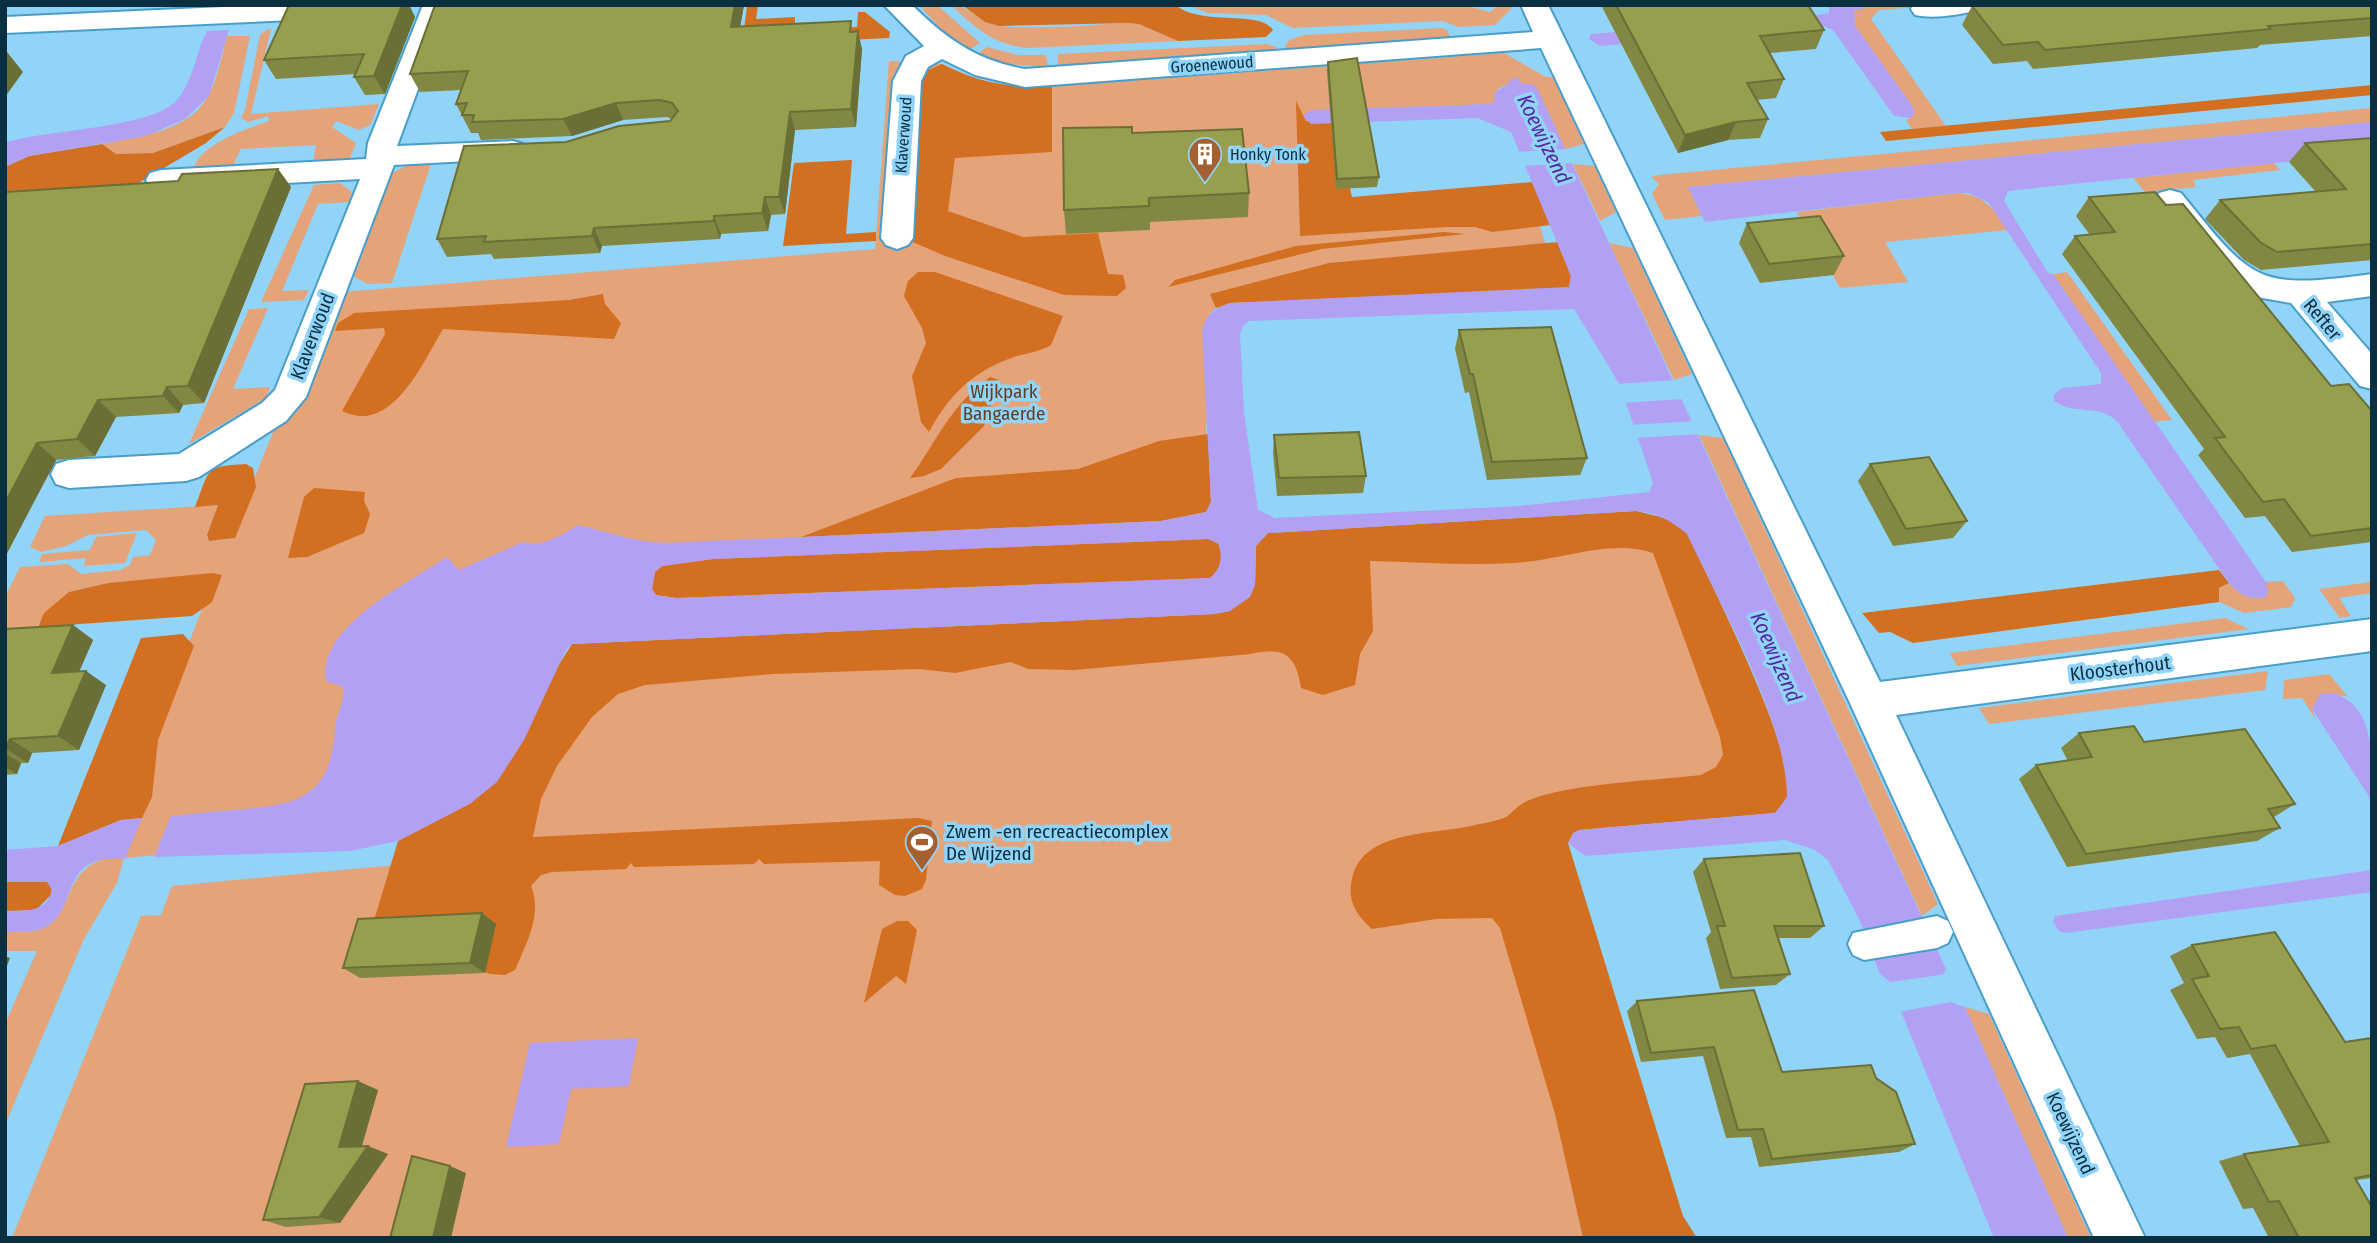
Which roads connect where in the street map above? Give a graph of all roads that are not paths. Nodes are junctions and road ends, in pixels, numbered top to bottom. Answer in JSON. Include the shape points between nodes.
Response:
{"nodes":[{"id":1,"x":897,"y":5,"type":"edge"},
{"id":2,"x":1966,"y":5,"type":"edge"},
{"id":3,"x":426,"y":6,"type":"edge"},
{"id":4,"x":368,"y":8,"type":"edge"},
{"id":5,"x":1924,"y":9,"type":"dead end"},
{"id":6,"x":1542,"y":22,"type":"edge"},
{"id":7,"x":5,"y":25,"type":"edge"},
{"id":8,"x":940,"y":48,"type":"junction"},
{"id":9,"x":547,"y":149,"type":"edge"},
{"id":10,"x":382,"y":162,"type":"junction"},
{"id":11,"x":161,"y":180,"type":"edge"},
{"id":12,"x":2170,"y":200,"type":"dead end"},
{"id":13,"x":897,"y":238,"type":"dead end"},
{"id":14,"x":2372,"y":285,"type":"edge"},
{"id":15,"x":2301,"y":294,"type":"junction"},
{"id":16,"x":2372,"y":377,"type":"edge"},
{"id":17,"x":69,"y":474,"type":"dead end"},
{"id":18,"x":2372,"y":635,"type":"edge"},
{"id":19,"x":1869,"y":701,"type":"junction"},
{"id":20,"x":1937,"y":932,"type":"dead end"},
{"id":21,"x":1864,"y":944,"type":"dead end"},
{"id":22,"x":2120,"y":1238,"type":"edge"}],
"edges":[{"from":1,"to":8,"type":"street","name":"Groenewoud"},
{"from":2,"to":5,"type":"street"},
{"from":3,"to":10,"type":"street","name":"Klaverwoud","via":[[383,143]]},
{"from":4,"to":7,"type":"street"},
{"from":6,"to":8,"type":"street","name":"Groenewoud","via":[[1025,78],[999,74]]},
{"from":6,"to":19,"type":"street","name":"Koewijzend"},
{"from":8,"to":13,"type":"street","name":"Klaverwoud","via":[[916,62],[907,81]]},
{"from":9,"to":10,"type":"street"},
{"from":10,"to":11,"type":"street"},
{"from":10,"to":17,"type":"street","name":"Klaverwoud","via":[[289,397],[274,412],[186,467]]},
{"from":12,"to":15,"type":"street","name":"Refter","via":[[2228,270],[2267,289]]},
{"from":14,"to":15,"type":"street","name":"Refter"},
{"from":15,"to":16,"type":"street","name":"Refter"},
{"from":18,"to":19,"type":"street","name":"Kloosterhout"},
{"from":19,"to":22,"type":"street","name":"Koewijzend"},
{"from":20,"to":21,"type":"lane"}]}
